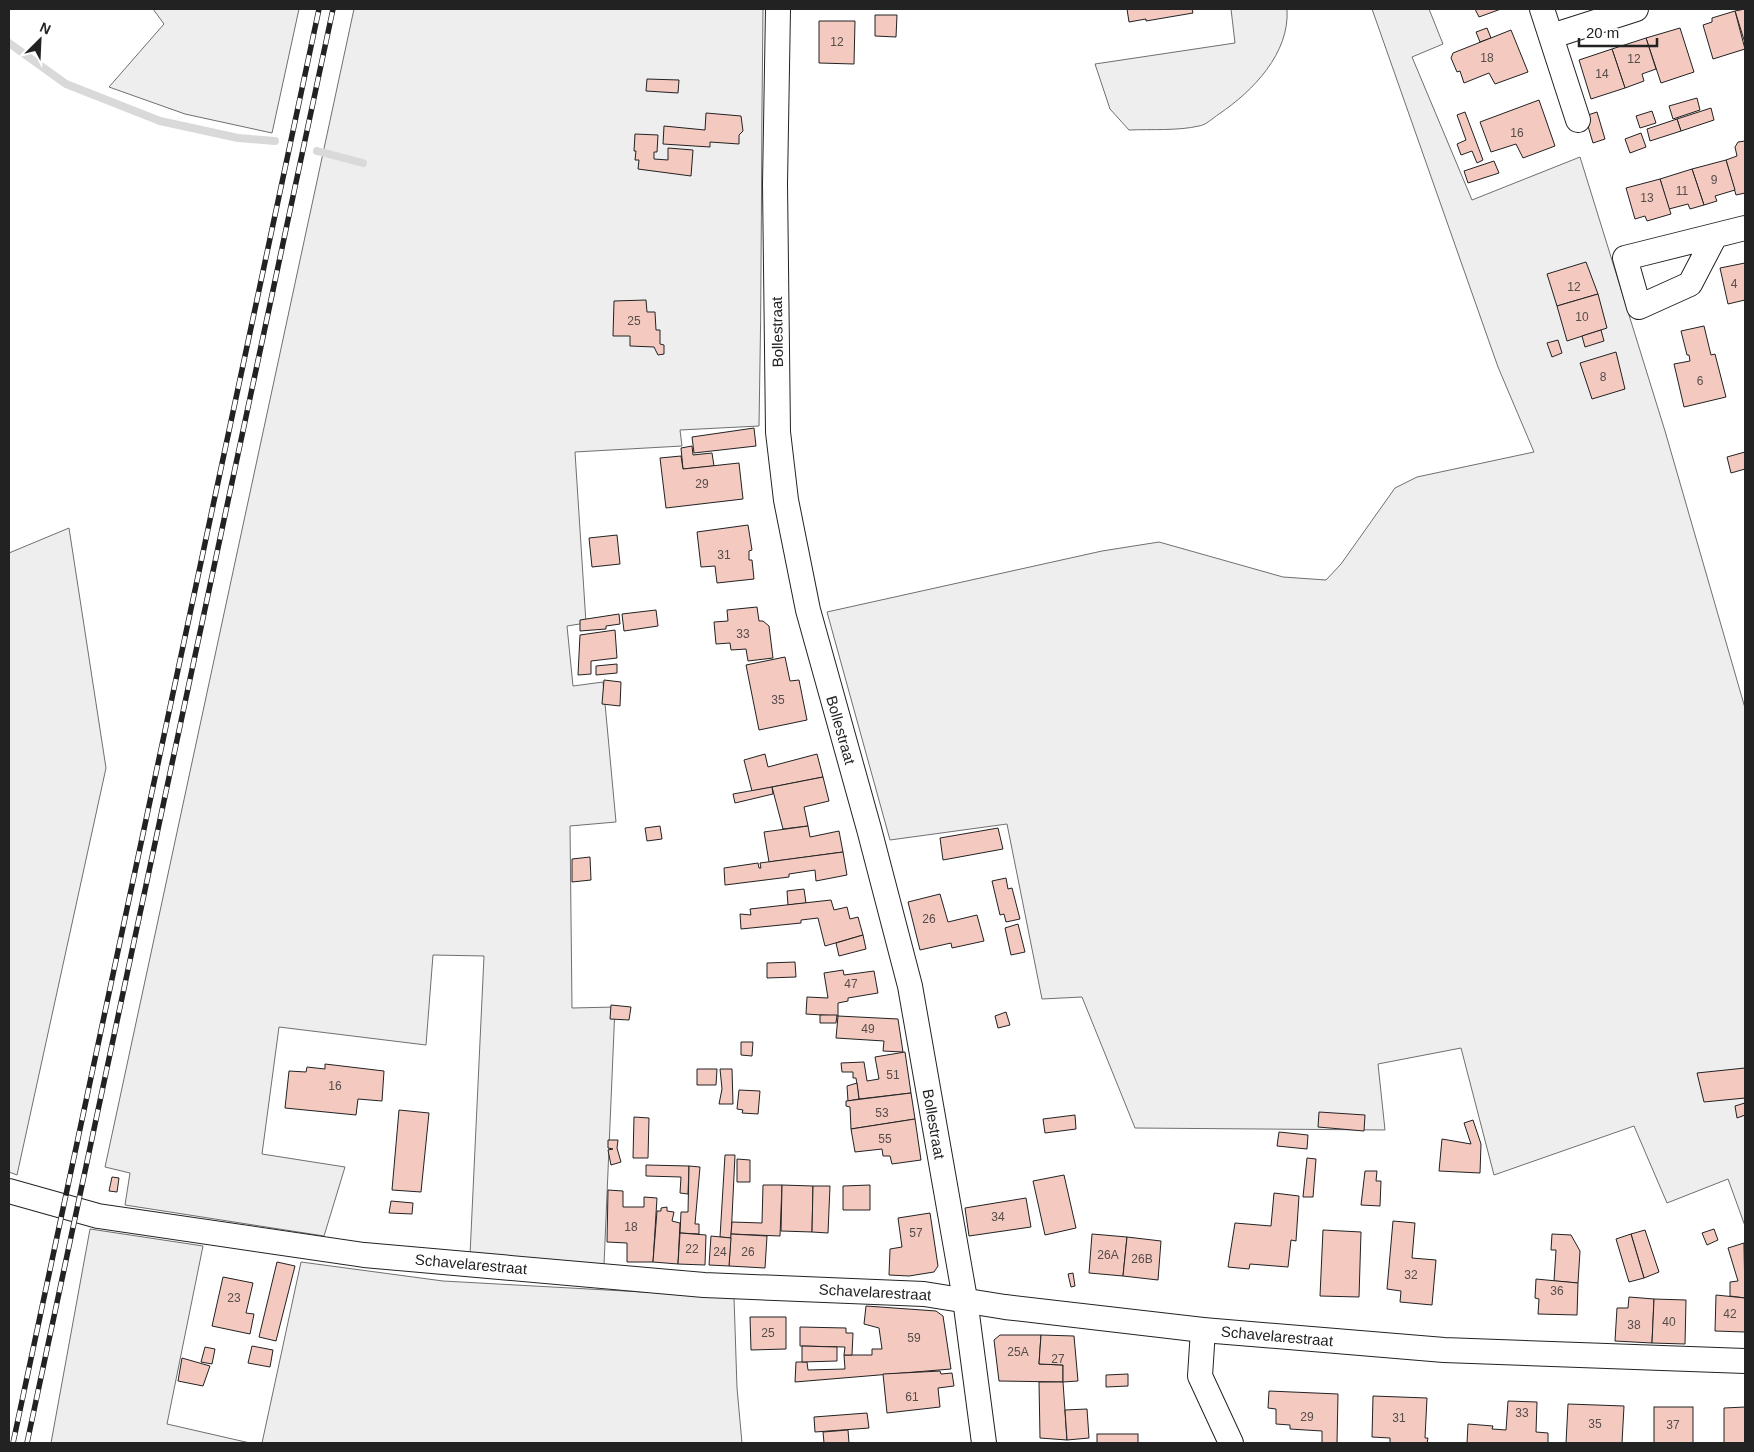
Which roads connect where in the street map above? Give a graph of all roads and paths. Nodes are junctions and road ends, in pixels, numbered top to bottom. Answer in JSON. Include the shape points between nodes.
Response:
{"nodes":[{"id":1,"x":778,"y":9,"type":"edge"},
{"id":2,"x":1542,"y":9,"type":"edge"},
{"id":3,"x":1636,"y":9,"type":"edge"},
{"id":4,"x":1552,"y":36,"type":"junction"},
{"id":5,"x":1578,"y":120,"type":"dead end"},
{"id":6,"x":1745,"y":228,"type":"edge"},
{"id":7,"x":1715,"y":236,"type":"dead end"},
{"id":8,"x":9,"y":1191,"type":"edge"},
{"id":9,"x":965,"y":1299,"type":"junction"},
{"id":10,"x":1202,"y":1330,"type":"junction"},
{"id":11,"x":1745,"y":1361,"type":"edge"},
{"id":12,"x":984,"y":1443,"type":"edge"},
{"id":13,"x":1231,"y":1443,"type":"edge"}],
"edges":[{"from":1,"to":9,"type":"street","name":"Bollestraat","via":[[775,184],[778,432],[786,500],[808,610],[910,986]]},
{"from":2,"to":4,"type":"street"},
{"from":3,"to":4,"type":"street"},
{"from":4,"to":5,"type":"street"},
{"from":6,"to":7,"type":"street"},
{"from":8,"to":9,"type":"street","name":"Schavelarestraat","via":[[98,1216],[364,1255],[704,1285],[924,1294]]},
{"from":9,"to":10,"type":"street","name":"Schavelarestraat","via":[[1004,1307]]},
{"from":9,"to":12,"type":"street","name":"Bollestraat"},
{"from":10,"to":11,"type":"street","name":"Schavelarestraat","via":[[1444,1350]]},
{"from":10,"to":13,"type":"street","via":[[1200,1376]]}]}
